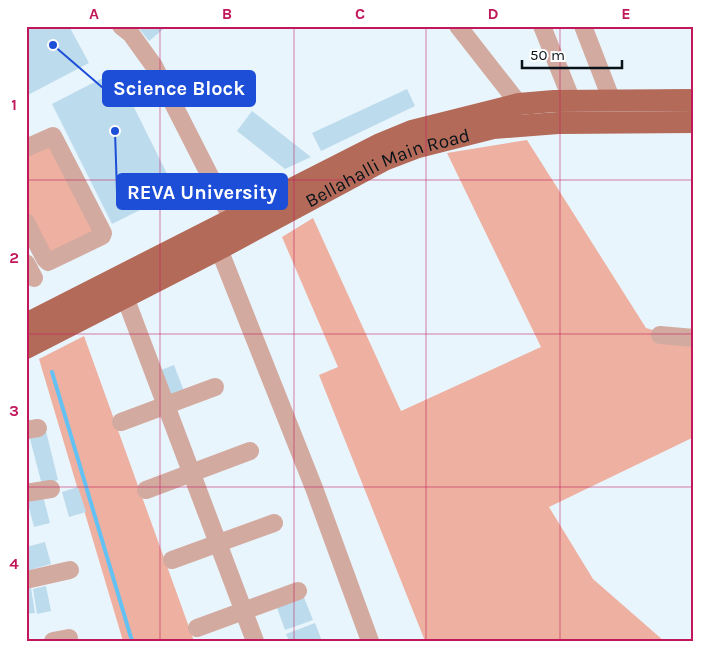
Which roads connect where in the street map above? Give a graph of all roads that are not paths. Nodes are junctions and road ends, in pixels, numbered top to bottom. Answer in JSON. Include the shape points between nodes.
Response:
{"nodes":[{"id":1,"x":121,"y":26,"type":"edge"},
{"id":2,"x":458,"y":26,"type":"edge"},
{"id":3,"x":542,"y":26,"type":"edge"},
{"id":4,"x":583,"y":26,"type":"edge"},
{"id":5,"x":694,"y":100,"type":"edge"},
{"id":6,"x":572,"y":101,"type":"junction"},
{"id":7,"x":612,"y":101,"type":"junction"},
{"id":8,"x":519,"y":104,"type":"junction"},
{"id":9,"x":694,"y":122,"type":"edge"},
{"id":10,"x":26,"y":148,"type":"edge"},
{"id":11,"x":26,"y":222,"type":"edge"},
{"id":12,"x":236,"y":229,"type":"junction"},
{"id":13,"x":219,"y":249,"type":"junction"},
{"id":14,"x":125,"y":297,"type":"junction"},
{"id":15,"x":26,"y":324,"type":"edge"},
{"id":16,"x":660,"y":334,"type":"dead end"},
{"id":17,"x":694,"y":338,"type":"edge"},
{"id":18,"x":26,"y":348,"type":"edge"},
{"id":19,"x":215,"y":387,"type":"dead end"},
{"id":20,"x":166,"y":406,"type":"junction"},
{"id":21,"x":121,"y":422,"type":"dead end"},
{"id":22,"x":250,"y":451,"type":"dead end"},
{"id":23,"x":192,"y":473,"type":"junction"},
{"id":24,"x":51,"y":489,"type":"dead end"},
{"id":25,"x":146,"y":490,"type":"dead end"},
{"id":26,"x":26,"y":493,"type":"edge"},
{"id":27,"x":274,"y":523,"type":"dead end"},
{"id":28,"x":218,"y":543,"type":"junction"},
{"id":29,"x":172,"y":560,"type":"dead end"},
{"id":30,"x":70,"y":570,"type":"dead end"},
{"id":31,"x":26,"y":580,"type":"edge"},
{"id":32,"x":298,"y":591,"type":"dead end"},
{"id":33,"x":244,"y":611,"type":"junction"},
{"id":34,"x":197,"y":628,"type":"dead end"},
{"id":35,"x":255,"y":641,"type":"edge"},
{"id":36,"x":370,"y":641,"type":"edge"}],
"edges":[{"from":1,"to":12,"type":"street","via":[[131,34],[154,66]]},
{"from":2,"to":8,"type":"street"},
{"from":3,"to":6,"type":"street"},
{"from":4,"to":7,"type":"street"},
{"from":5,"to":7,"type":"main road","name":"Bellahalli Main Road"},
{"from":6,"to":7,"type":"main road","name":"Bellahalli Main Road"},
{"from":6,"to":8,"type":"main road","name":"Bellahalli Main Road"},
{"from":8,"to":12,"type":"main road","name":"Bellahalli Main Road","via":[[412,131],[378,145]]},
{"from":9,"to":12,"type":"main road","name":"Bellahalli Main Road","via":[[558,123],[493,128],[418,147],[384,160]]},
{"from":10,"to":11,"type":"street","via":[[53,136],[104,233],[48,262]]},
{"from":12,"to":13,"type":"main road","name":"Bellahalli Main Road"},
{"from":12,"to":15,"type":"main road","name":"Bellahalli Main Road"},
{"from":13,"to":14,"type":"main road","name":"Bellahalli Main Road"},
{"from":13,"to":36,"type":"street","via":[[314,488]]},
{"from":14,"to":18,"type":"main road","name":"Bellahalli Main Road"},
{"from":14,"to":20,"type":"street"},
{"from":16,"to":17,"type":"street"},
{"from":19,"to":20,"type":"street"},
{"from":20,"to":21,"type":"street"},
{"from":20,"to":23,"type":"street"},
{"from":22,"to":23,"type":"street"},
{"from":23,"to":25,"type":"street"},
{"from":23,"to":28,"type":"street"},
{"from":24,"to":26,"type":"street"},
{"from":27,"to":28,"type":"street"},
{"from":28,"to":29,"type":"street"},
{"from":28,"to":33,"type":"street"},
{"from":30,"to":31,"type":"street"},
{"from":32,"to":33,"type":"street"},
{"from":33,"to":34,"type":"street"},
{"from":33,"to":35,"type":"street"}]}
